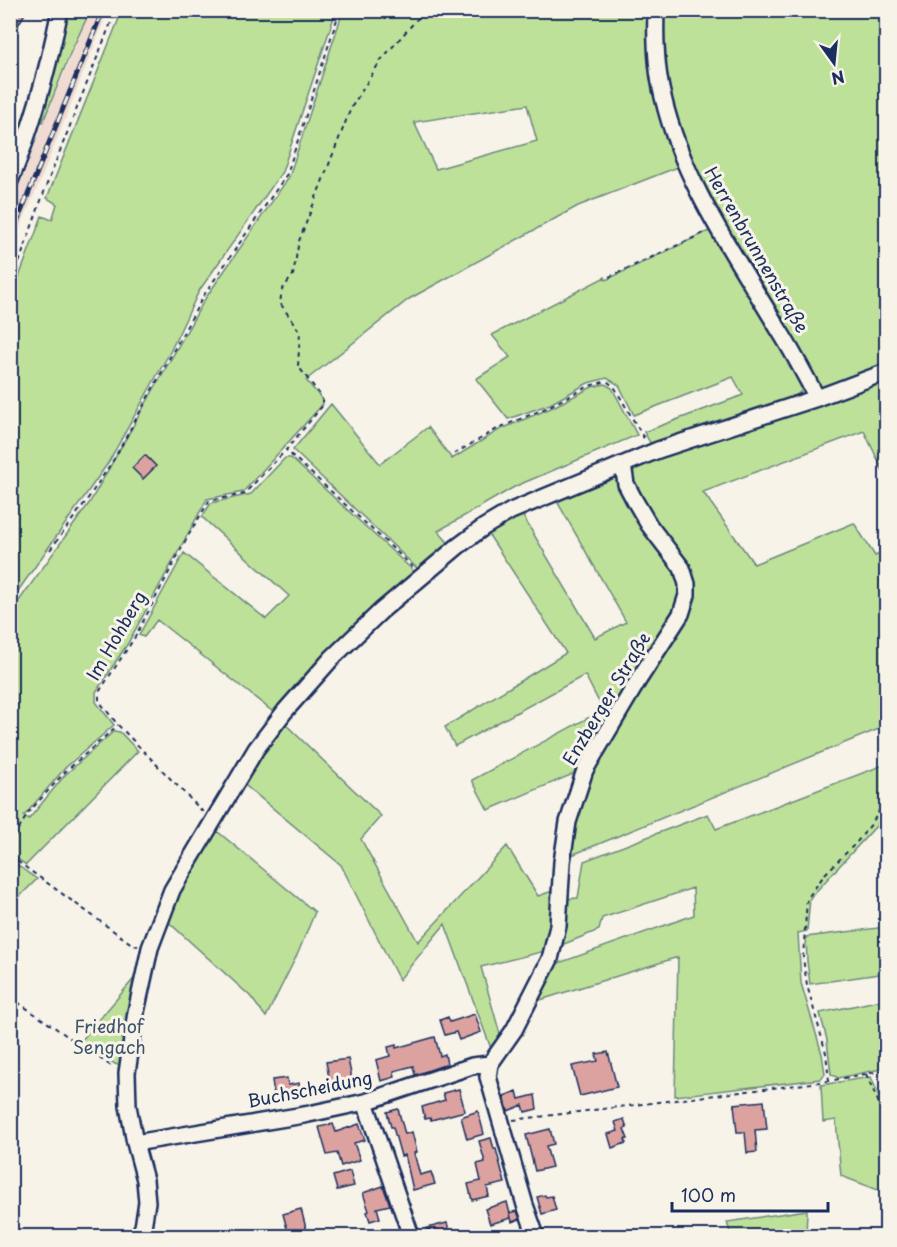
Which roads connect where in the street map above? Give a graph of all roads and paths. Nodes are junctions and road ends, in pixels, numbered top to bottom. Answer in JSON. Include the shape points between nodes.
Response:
{"nodes":[{"id":1,"x":60,"y":10,"type":"edge"},
{"id":2,"x":116,"y":10,"type":"edge"},
{"id":3,"x":340,"y":10,"type":"edge"},
{"id":4,"x":425,"y":10,"type":"edge"},
{"id":5,"x":656,"y":10,"type":"edge"},
{"id":6,"x":10,"y":181,"type":"edge"},
{"id":7,"x":716,"y":227,"type":"junction"},
{"id":8,"x":609,"y":277,"type":"dead end"},
{"id":9,"x":10,"y":288,"type":"edge"},
{"id":10,"x":886,"y":372,"type":"edge"},
{"id":11,"x":817,"y":398,"type":"junction"},
{"id":12,"x":286,"y":450,"type":"junction"},
{"id":13,"x":652,"y":453,"type":"junction"},
{"id":14,"x":454,"y":454,"type":"dead end"},
{"id":15,"x":623,"y":465,"type":"junction"},
{"id":16,"x":50,"y":550,"type":"dead end"},
{"id":17,"x":422,"y":576,"type":"junction"},
{"id":18,"x":118,"y":725,"type":"junction"},
{"id":19,"x":886,"y":799,"type":"edge"},
{"id":20,"x":214,"y":818,"type":"junction"},
{"id":21,"x":10,"y":845,"type":"edge"},
{"id":22,"x":10,"y":856,"type":"edge"},
{"id":23,"x":150,"y":948,"type":"junction"},
{"id":24,"x":10,"y":997,"type":"edge"},
{"id":25,"x":490,"y":1064,"type":"junction"},
{"id":26,"x":886,"y":1070,"type":"edge"},
{"id":27,"x":127,"y":1073,"type":"junction"},
{"id":28,"x":866,"y":1074,"type":"junction"},
{"id":29,"x":829,"y":1081,"type":"junction"},
{"id":30,"x":365,"y":1102,"type":"junction"},
{"id":31,"x":886,"y":1117,"type":"edge"},
{"id":32,"x":501,"y":1122,"type":"junction"},
{"id":33,"x":135,"y":1143,"type":"junction"},
{"id":34,"x":138,"y":1236,"type":"edge"},
{"id":35,"x":411,"y":1236,"type":"edge"},
{"id":36,"x":536,"y":1236,"type":"edge"}],
"edges":[{"from":1,"to":6,"type":"street","via":[[37,107]]},
{"from":2,"to":9,"type":"path"},
{"from":3,"to":16,"type":"path","via":[[287,174],[204,295],[114,459]]},
{"from":4,"to":12,"type":"path","via":[[381,60],[351,108],[299,241],[293,274],[282,290],[280,303],[300,332],[298,366],[324,404]]},
{"from":5,"to":7,"type":"street","name":"Herrenbrunnenstraße","via":[[662,96],[679,150]]},
{"from":7,"to":8,"type":"path"},
{"from":7,"to":11,"type":"street","name":"Herrenbrunnenstraße"},
{"from":10,"to":11,"type":"street"},
{"from":11,"to":13,"type":"street"},
{"from":12,"to":17,"type":"path"},
{"from":12,"to":18,"type":"path","name":"Im Hohberg","via":[[244,494],[209,501],[135,637],[99,692],[99,701]]},
{"from":13,"to":14,"type":"path","via":[[615,388],[607,381],[499,428]]},
{"from":13,"to":15,"type":"street"},
{"from":15,"to":17,"type":"street","via":[[511,511],[484,527]]},
{"from":15,"to":25,"type":"street","name":"Enzberger Straße","via":[[626,484],[635,501],[682,568],[687,595],[681,614],[585,770],[568,822],[558,926],[550,959],[514,1030]]},
{"from":17,"to":20,"type":"street","via":[[332,658],[285,711],[256,749]]},
{"from":18,"to":20,"type":"path","name":"Im Hohberg","via":[[204,813]]},
{"from":18,"to":21,"type":"path","via":[[65,772],[28,813]]},
{"from":19,"to":29,"type":"path","via":[[872,823],[807,899],[803,958]]},
{"from":20,"to":23,"type":"street","via":[[172,890]]},
{"from":22,"to":23,"type":"path","via":[[134,945]]},
{"from":23,"to":27,"type":"street"},
{"from":24,"to":27,"type":"path"},
{"from":25,"to":30,"type":"street","name":"Buchscheidung","via":[[472,1066]]},
{"from":25,"to":32,"type":"street","via":[[488,1077]]},
{"from":26,"to":28,"type":"path"},
{"from":27,"to":33,"type":"street"},
{"from":28,"to":29,"type":"path"},
{"from":28,"to":31,"type":"path"},
{"from":29,"to":32,"type":"path"},
{"from":30,"to":33,"type":"street","name":"Buchscheidung"},
{"from":30,"to":35,"type":"street"},
{"from":32,"to":36,"type":"street"},
{"from":33,"to":34,"type":"street","via":[[147,1202]]}]}
